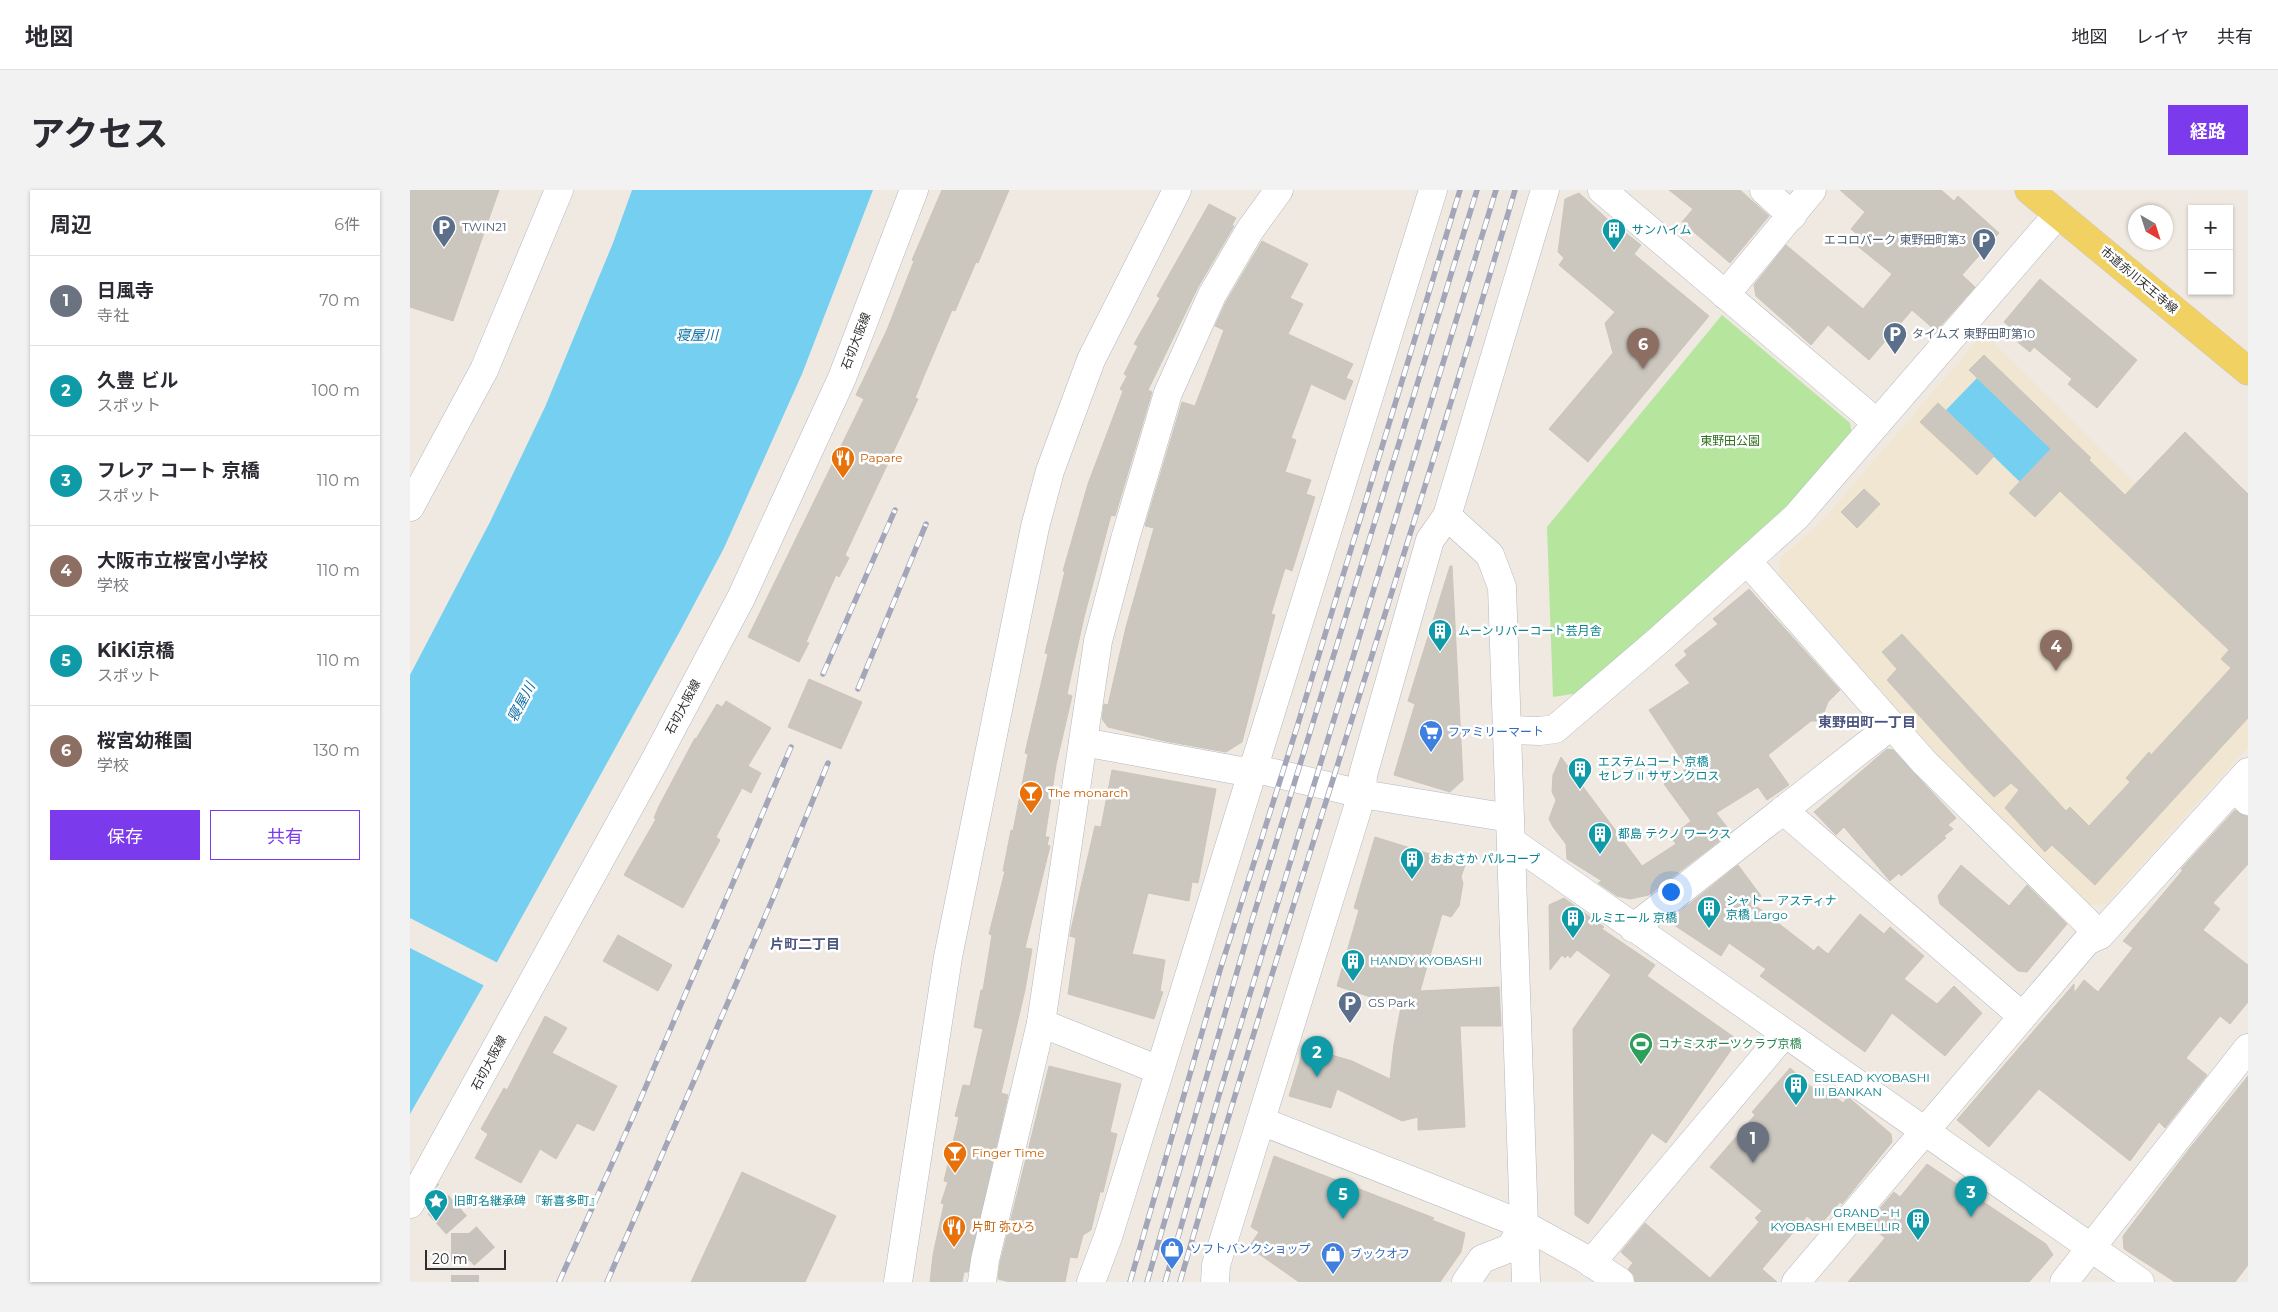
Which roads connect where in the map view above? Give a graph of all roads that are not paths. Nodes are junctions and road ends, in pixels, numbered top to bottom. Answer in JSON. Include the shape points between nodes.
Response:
{"nodes":[{"id":1,"x":559,"y":190,"type":"edge"},
{"id":2,"x":914,"y":190,"type":"edge"},
{"id":3,"x":1177,"y":190,"type":"edge"},
{"id":4,"x":1279,"y":190,"type":"edge"},
{"id":5,"x":1433,"y":190,"type":"edge"},
{"id":6,"x":1545,"y":190,"type":"edge"},
{"id":7,"x":1602,"y":190,"type":"edge"},
{"id":8,"x":1764,"y":190,"type":"edge"},
{"id":9,"x":1812,"y":190,"type":"edge"},
{"id":10,"x":2029,"y":190,"type":"edge"},
{"id":11,"x":2058,"y":214,"type":"junction"},
{"id":12,"x":1792,"y":216,"type":"junction"},
{"id":13,"x":1725,"y":295,"type":"junction"},
{"id":14,"x":2248,"y":371,"type":"edge"},
{"id":15,"x":1877,"y":423,"type":"junction"},
{"id":16,"x":410,"y":508,"type":"edge"},
{"id":17,"x":1448,"y":516,"type":"junction"},
{"id":18,"x":1747,"y":560,"type":"junction"},
{"id":19,"x":1892,"y":725,"type":"junction"},
{"id":20,"x":1507,"y":730,"type":"junction"},
{"id":21,"x":1083,"y":742,"type":"junction"},
{"id":22,"x":1253,"y":768,"type":"junction"},
{"id":23,"x":2243,"y":787,"type":"edge"},
{"id":24,"x":1362,"y":794,"type":"junction"},
{"id":25,"x":1782,"y":810,"type":"junction"},
{"id":26,"x":1510,"y":830,"type":"junction"},
{"id":27,"x":1633,"y":928,"type":"junction"},
{"id":28,"x":2100,"y":935,"type":"junction"},
{"id":29,"x":2022,"y":1016,"type":"junction"},
{"id":30,"x":1040,"y":1023,"type":"junction"},
{"id":31,"x":1785,"y":1033,"type":"junction"},
{"id":32,"x":2248,"y":1048,"type":"edge"},
{"id":33,"x":1159,"y":1070,"type":"junction"},
{"id":34,"x":1261,"y":1121,"type":"junction"},
{"id":35,"x":1924,"y":1130,"type":"junction"},
{"id":36,"x":410,"y":1204,"type":"edge"},
{"id":37,"x":1524,"y":1225,"type":"junction"},
{"id":38,"x":2091,"y":1248,"type":"junction"},
{"id":39,"x":1591,"y":1263,"type":"junction"},
{"id":40,"x":898,"y":1282,"type":"edge"},
{"id":41,"x":982,"y":1282,"type":"edge"},
{"id":42,"x":1092,"y":1282,"type":"edge"},
{"id":43,"x":1215,"y":1282,"type":"edge"},
{"id":44,"x":1466,"y":1282,"type":"edge"},
{"id":45,"x":1526,"y":1282,"type":"edge"},
{"id":46,"x":1620,"y":1282,"type":"edge"},
{"id":47,"x":1796,"y":1282,"type":"edge"},
{"id":48,"x":2064,"y":1282,"type":"edge"},
{"id":49,"x":2140,"y":1282,"type":"edge"}],
"edges":[{"from":1,"to":16,"type":"street","via":[[484,370]]},
{"from":2,"to":36,"type":"street","name":"石切大阪線","via":[[842,378],[741,598]]},
{"from":3,"to":40,"type":"street","via":[[1091,360],[1050,471],[1035,527],[948,957]]},
{"from":4,"to":21,"type":"street","via":[[1250,230],[1212,295],[1168,393],[1098,641]]},
{"from":5,"to":22,"type":"street"},
{"from":6,"to":17,"type":"street"},
{"from":7,"to":13,"type":"street"},
{"from":8,"to":12,"type":"street"},
{"from":9,"to":12,"type":"street"},
{"from":10,"to":11,"type":"main road","name":"市道赤川天王寺線"},
{"from":11,"to":14,"type":"main road","name":"市道赤川天王寺線"},
{"from":11,"to":15,"type":"street"},
{"from":12,"to":13,"type":"street"},
{"from":13,"to":15,"type":"street"},
{"from":15,"to":18,"type":"street","via":[[1796,517]]},
{"from":17,"to":20,"type":"street","via":[[1490,555],[1499,576]]},
{"from":17,"to":24,"type":"street","via":[[1430,540],[1362,775]]},
{"from":18,"to":19,"type":"street"},
{"from":18,"to":20,"type":"street","via":[[1555,729]]},
{"from":19,"to":25,"type":"street"},
{"from":19,"to":28,"type":"street","via":[[1924,762]]},
{"from":20,"to":26,"type":"street"},
{"from":21,"to":22,"type":"street","via":[[1240,771]]},
{"from":21,"to":30,"type":"street"},
{"from":22,"to":24,"type":"street"},
{"from":22,"to":33,"type":"street"},
{"from":23,"to":28,"type":"street"},
{"from":24,"to":26,"type":"street"},
{"from":24,"to":34,"type":"street"},
{"from":25,"to":27,"type":"street"},
{"from":25,"to":29,"type":"street"},
{"from":26,"to":27,"type":"street"},
{"from":26,"to":37,"type":"street"},
{"from":27,"to":31,"type":"street"},
{"from":28,"to":29,"type":"street","via":[[2087,941]]},
{"from":29,"to":35,"type":"street"},
{"from":30,"to":33,"type":"street"},
{"from":30,"to":41,"type":"street"},
{"from":31,"to":35,"type":"street"},
{"from":31,"to":39,"type":"street"},
{"from":32,"to":38,"type":"street"},
{"from":33,"to":42,"type":"street"},
{"from":34,"to":37,"type":"street"},
{"from":34,"to":43,"type":"street","via":[[1216,1265]]},
{"from":35,"to":38,"type":"street"},
{"from":35,"to":47,"type":"street"},
{"from":37,"to":39,"type":"street"},
{"from":37,"to":44,"type":"street","via":[[1510,1248],[1482,1259]]},
{"from":37,"to":45,"type":"street"},
{"from":38,"to":48,"type":"street"},
{"from":38,"to":49,"type":"street"},
{"from":39,"to":46,"type":"street"}]}
